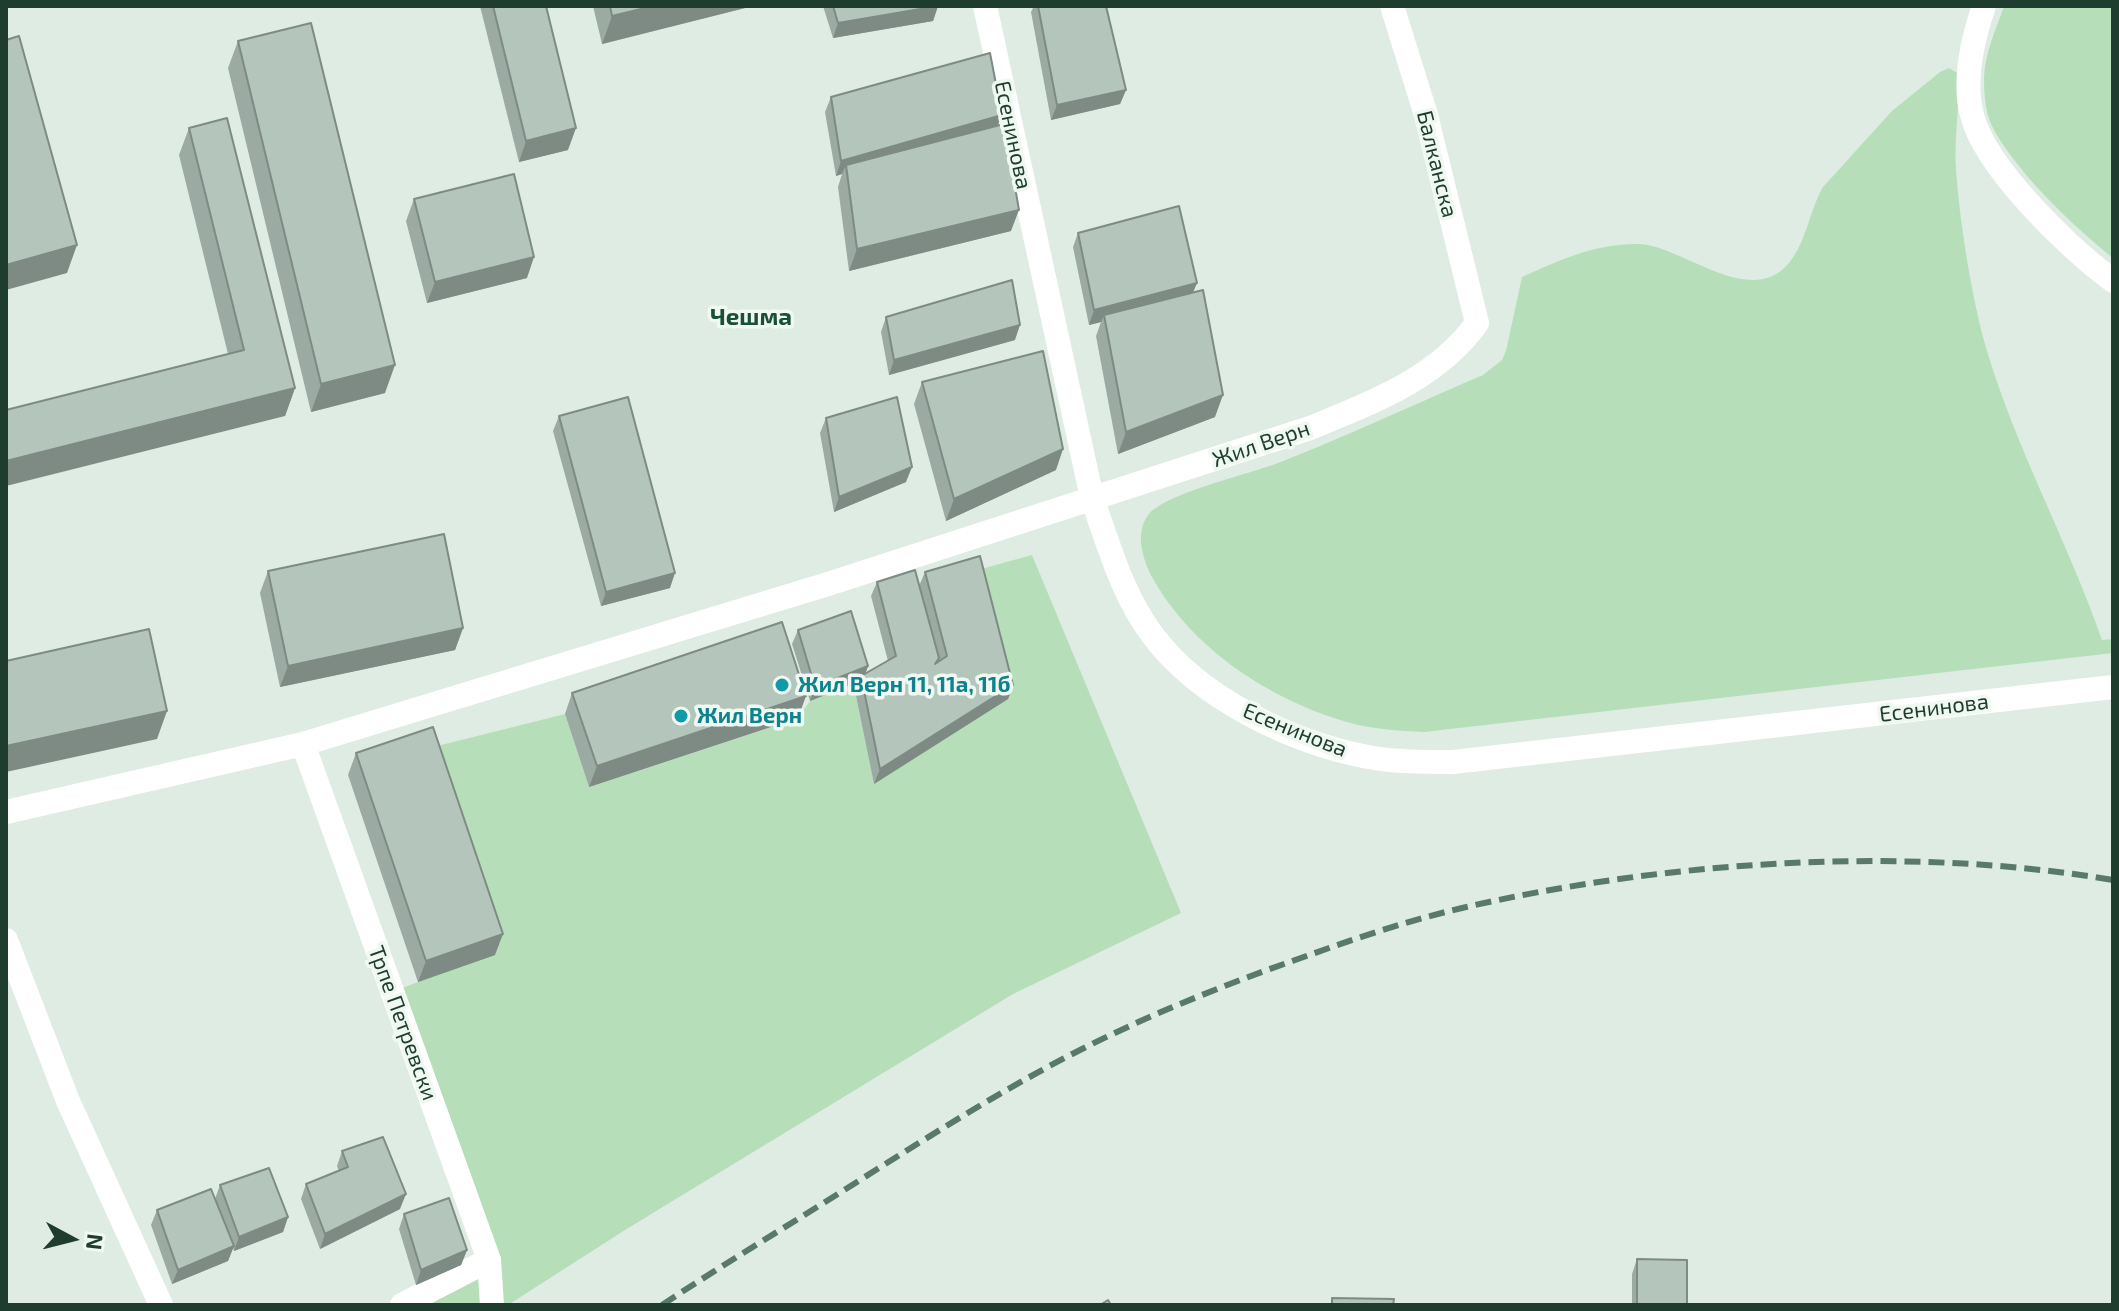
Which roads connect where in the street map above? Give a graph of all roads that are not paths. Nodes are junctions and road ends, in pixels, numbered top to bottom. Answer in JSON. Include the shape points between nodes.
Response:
{"nodes":[{"id":1,"x":985,"y":6,"type":"edge"},
{"id":2,"x":1392,"y":6,"type":"edge"},
{"id":3,"x":1984,"y":6,"type":"edge"},
{"id":4,"x":2113,"y":281,"type":"edge"},
{"id":5,"x":1477,"y":323,"type":"joint"},
{"id":6,"x":1092,"y":498,"type":"junction"},
{"id":7,"x":2113,"y":687,"type":"edge"},
{"id":8,"x":303,"y":744,"type":"junction"},
{"id":9,"x":6,"y":812,"type":"edge"},
{"id":10,"x":6,"y":940,"type":"edge"},
{"id":11,"x":489,"y":1260,"type":"junction"},
{"id":12,"x":161,"y":1305,"type":"edge"},
{"id":13,"x":402,"y":1305,"type":"edge"},
{"id":14,"x":492,"y":1305,"type":"edge"}],
"edges":[{"from":1,"to":6,"type":"street","name":"Есенинова"},
{"from":2,"to":5,"type":"street","name":"Балканска","via":[[1426,115]]},
{"from":3,"to":4,"type":"street","via":[[1969,95],[1979,134],[2020,191],[2074,249]]},
{"from":5,"to":6,"type":"street","name":"Жил Верн","via":[[1448,356],[1379,400],[1310,428]]},
{"from":6,"to":7,"type":"street","name":"Есенинова","via":[[1129,596],[1167,653],[1210,691],[1242,710],[1327,747],[1371,758],[1484,759]]},
{"from":6,"to":8,"type":"street","name":"Жил Верн"},
{"from":8,"to":9,"type":"street","name":"Жил Верн"},
{"from":8,"to":11,"type":"street","name":"Трпе Петревски"},
{"from":10,"to":12,"type":"street","via":[[68,1101]]},
{"from":11,"to":13,"type":"street"},
{"from":11,"to":14,"type":"street","name":"Трпе Петревски"}]}
